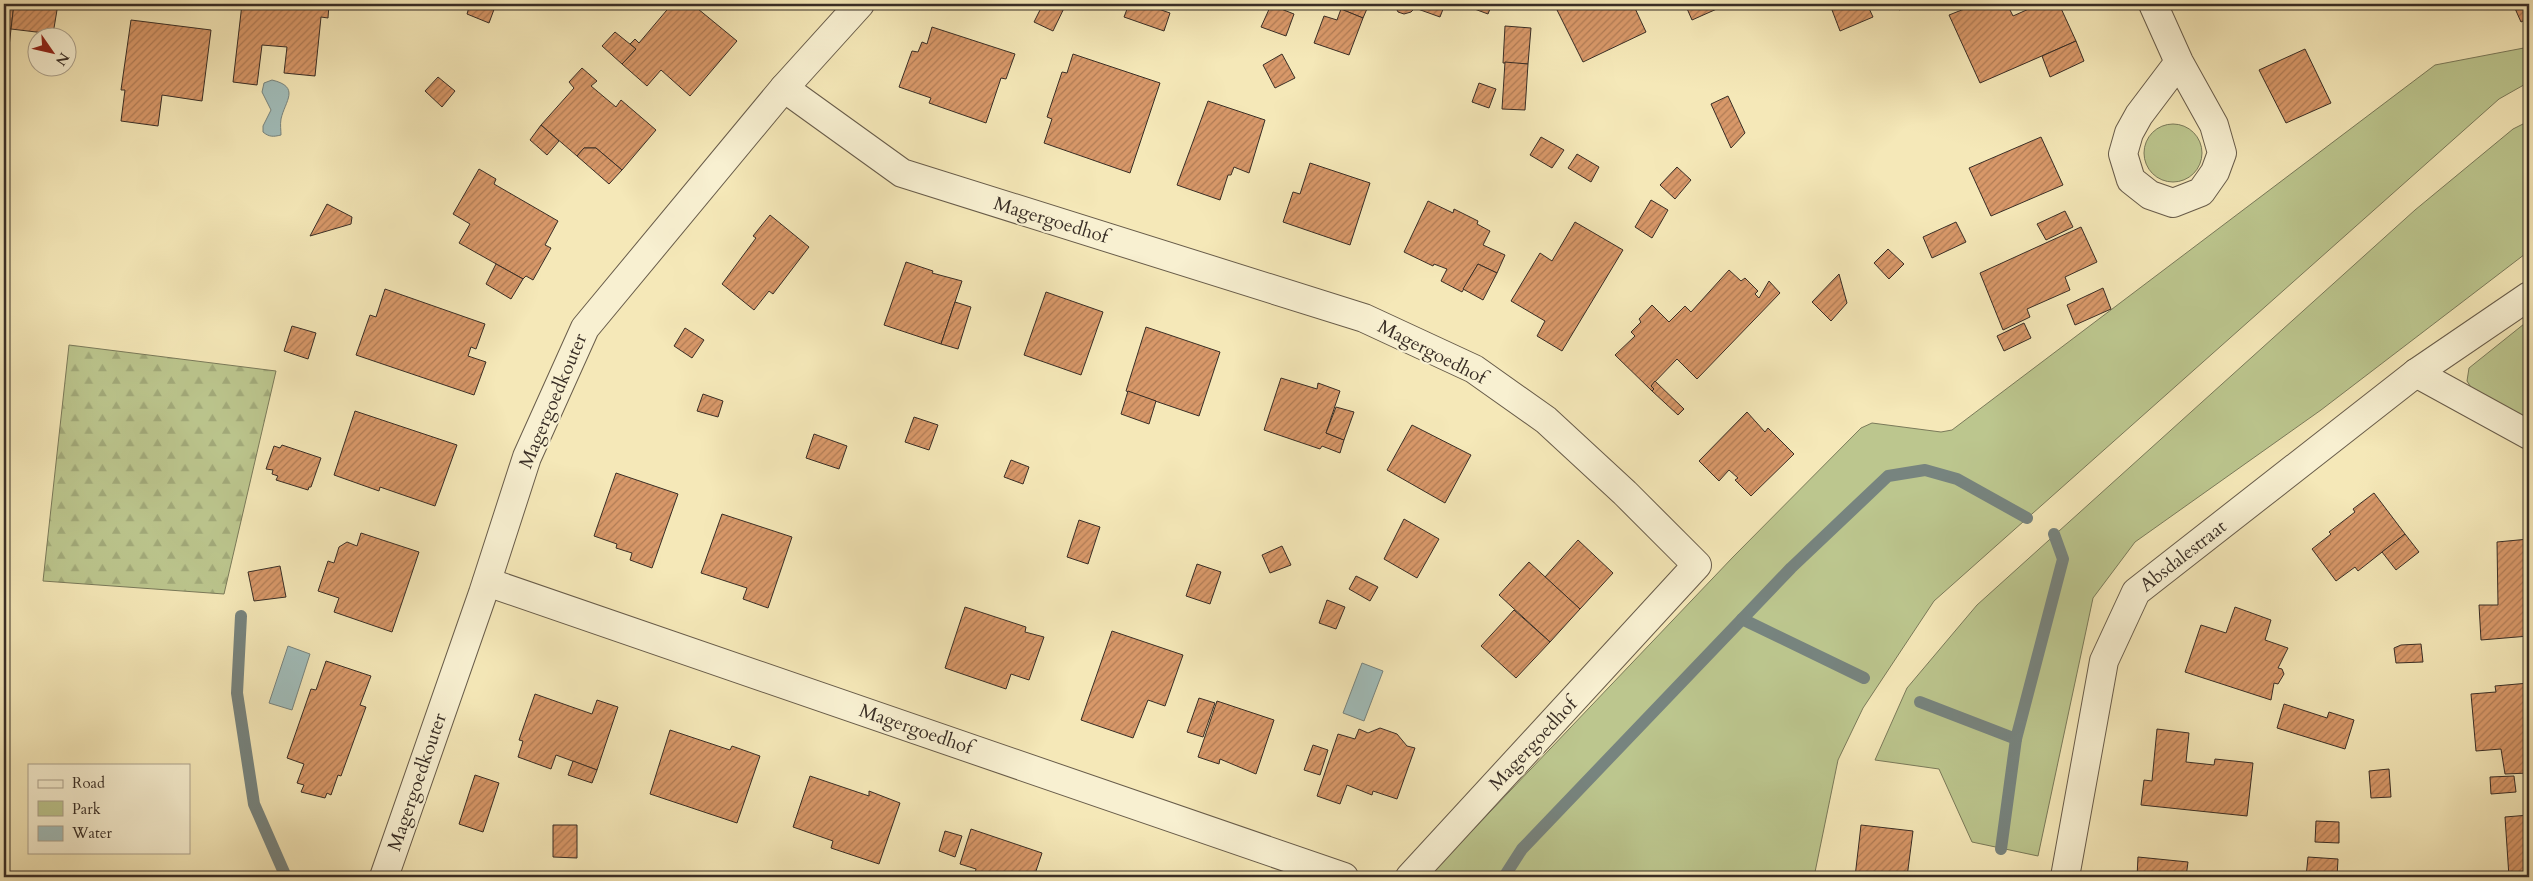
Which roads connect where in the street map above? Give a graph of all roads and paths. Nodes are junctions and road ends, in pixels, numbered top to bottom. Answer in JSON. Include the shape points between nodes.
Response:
{"nodes":[{"id":1,"x":860,"y":4,"type":"edge"},
{"id":2,"x":2153,"y":4,"type":"edge"},
{"id":3,"x":2179,"y":62,"type":"junction"},
{"id":4,"x":784,"y":88,"type":"junction"},
{"id":5,"x":2529,"y":296,"type":"edge"},
{"id":6,"x":2416,"y":373,"type":"junction"},
{"id":7,"x":2529,"y":435,"type":"edge"},
{"id":8,"x":487,"y":582,"type":"junction"},
{"id":9,"x":384,"y":877,"type":"edge"},
{"id":10,"x":1344,"y":877,"type":"edge"},
{"id":11,"x":1410,"y":877,"type":"edge"},
{"id":12,"x":2064,"y":877,"type":"edge"}],
"edges":[{"from":1,"to":4,"type":"street","name":"Magergoedkouter"},
{"from":2,"to":3,"type":"street"},
{"from":3,"to":3,"type":"street","via":[[2214,125],[2222,153],[2215,172],[2201,192],[2173,203],[2150,195],[2131,180],[2123,154],[2129,133]]},
{"from":4,"to":8,"type":"street","name":"Magergoedkouter","via":[[585,328],[527,457]]},
{"from":4,"to":11,"type":"street","name":"Magergoedhof","via":[[902,173],[1364,318],[1474,369],[1546,420],[1697,565]]},
{"from":5,"to":6,"type":"street","name":"Absdalestraat"},
{"from":6,"to":7,"type":"street"},
{"from":6,"to":12,"type":"street","name":"Absdalestraat","via":[[2136,592],[2104,660]]},
{"from":8,"to":9,"type":"street","name":"Magergoedkouter"},
{"from":8,"to":10,"type":"street","name":"Magergoedhof"}]}
